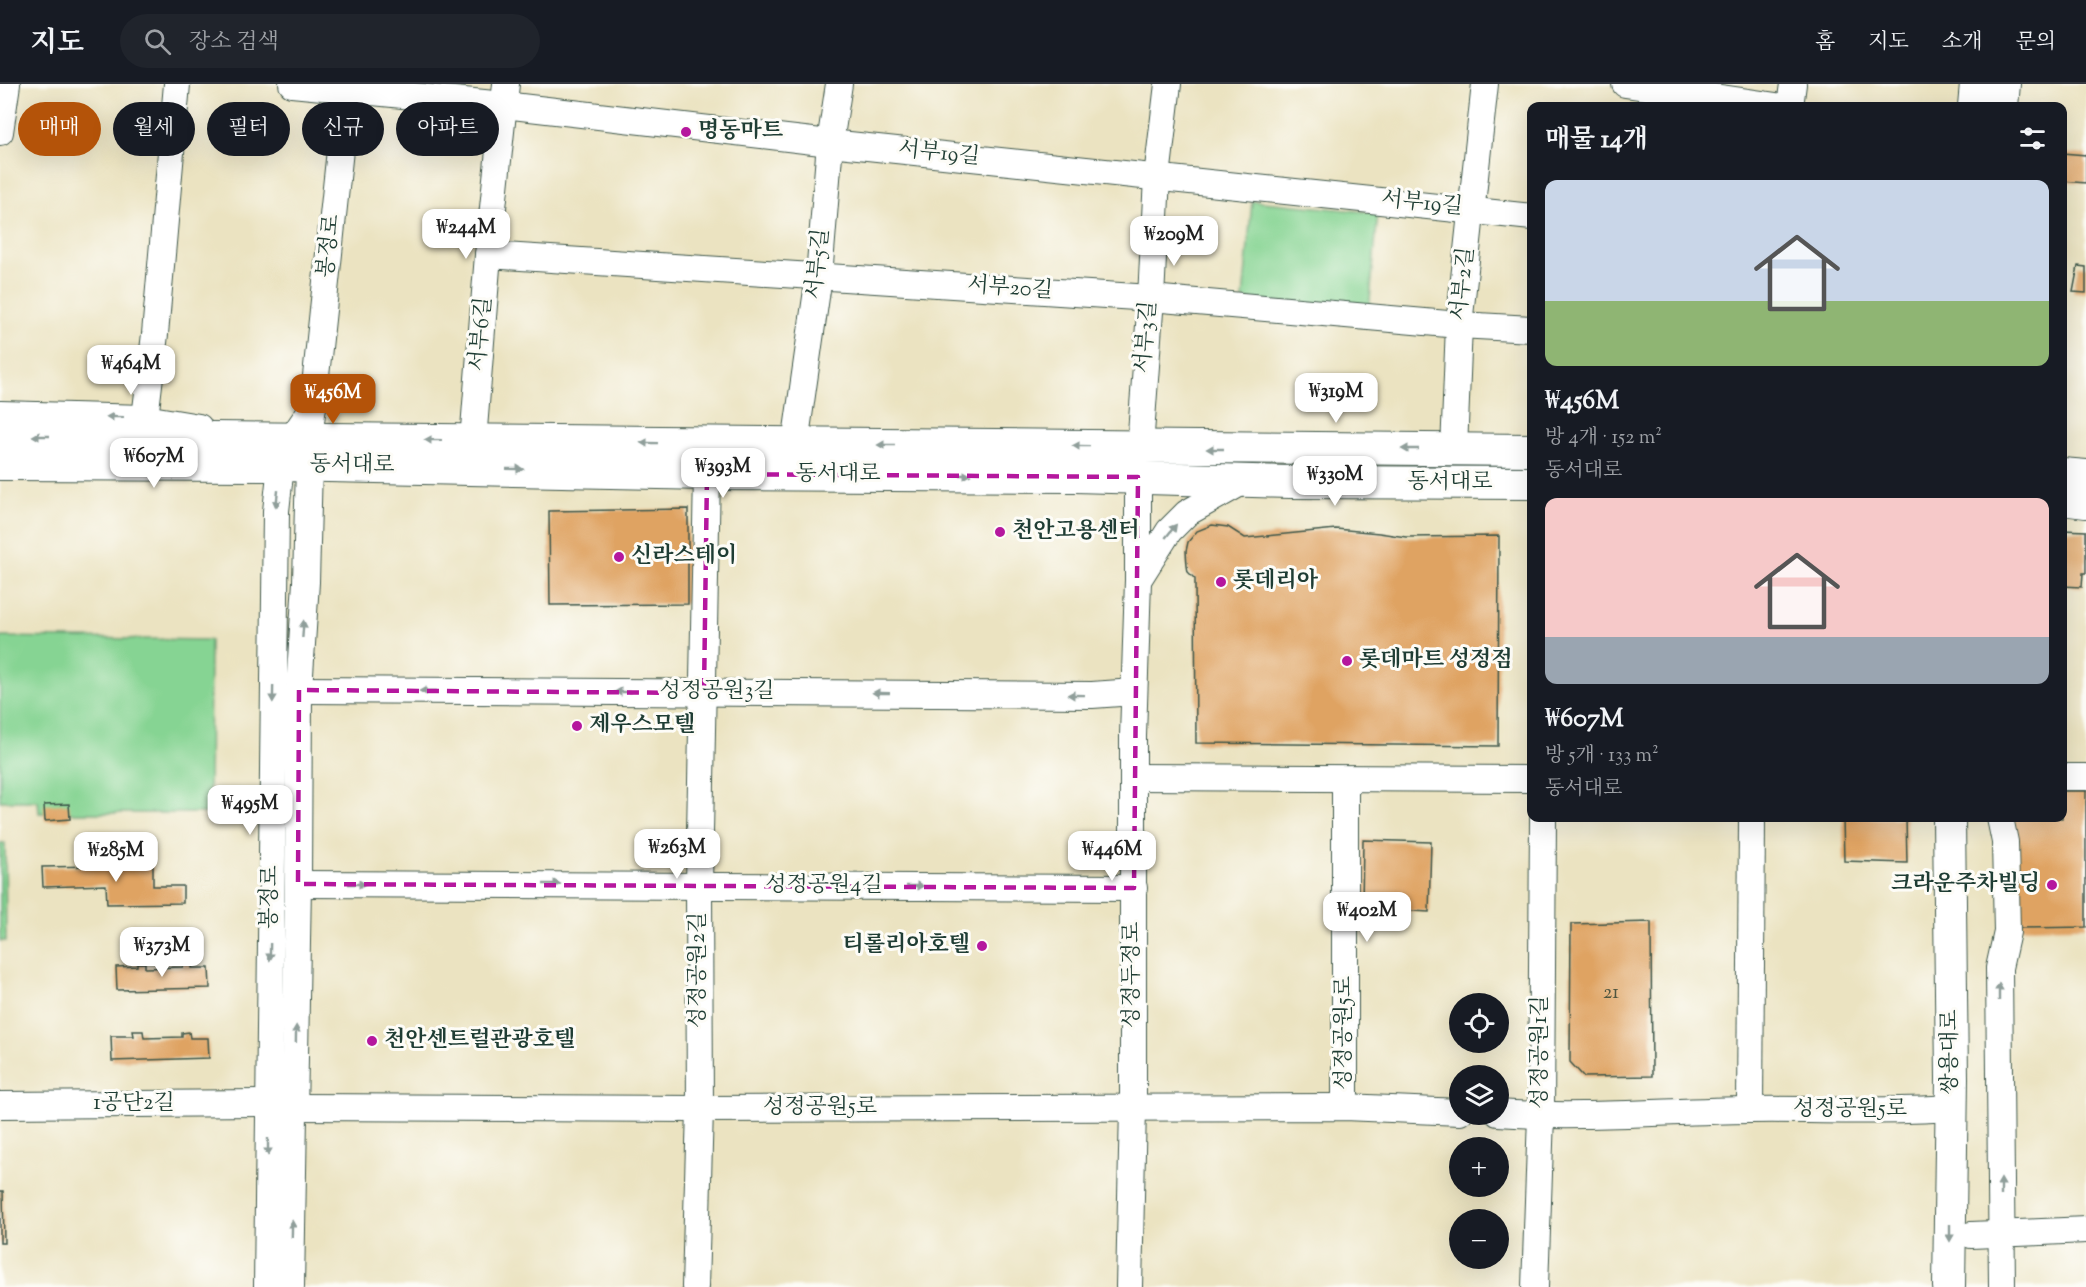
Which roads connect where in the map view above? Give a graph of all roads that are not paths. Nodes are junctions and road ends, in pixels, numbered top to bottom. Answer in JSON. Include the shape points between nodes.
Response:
{"nodes":[{"id":1,"x":7,"y":84,"type":"edge"},
{"id":2,"x":177,"y":84,"type":"edge"},
{"id":3,"x":292,"y":84,"type":"edge"},
{"id":4,"x":838,"y":84,"type":"edge"},
{"id":5,"x":1168,"y":84,"type":"edge"},
{"id":6,"x":1485,"y":84,"type":"edge"},
{"id":7,"x":1625,"y":84,"type":"edge"},
{"id":8,"x":1793,"y":84,"type":"edge"},
{"id":9,"x":1976,"y":84,"type":"edge"},
{"id":10,"x":2004,"y":84,"type":"edge"},
{"id":11,"x":347,"y":86,"type":"edge"},
{"id":12,"x":505,"y":94,"type":"edge"},
{"id":13,"x":1749,"y":102,"type":"edge"},
{"id":14,"x":1791,"y":102,"type":"edge"},
{"id":15,"x":1974,"y":102,"type":"edge"},
{"id":16,"x":2002,"y":102,"type":"edge"},
{"id":17,"x":0,"y":132,"type":"edge"},
{"id":18,"x":830,"y":143,"type":"junction"},
{"id":19,"x":1157,"y":177,"type":"junction"},
{"id":20,"x":1472,"y":209,"type":"junction"},
{"id":21,"x":1527,"y":216,"type":"edge"},
{"id":22,"x":488,"y":255,"type":"junction"},
{"id":23,"x":819,"y":276,"type":"junction"},
{"id":24,"x":1151,"y":298,"type":"junction"},
{"id":25,"x":1459,"y":325,"type":"junction"},
{"id":26,"x":1527,"y":329,"type":"edge"},
{"id":27,"x":0,"y":414,"type":"edge"},
{"id":28,"x":145,"y":418,"type":"junction"},
{"id":29,"x":0,"y":436,"type":"edge"},
{"id":30,"x":473,"y":441,"type":"junction"},
{"id":31,"x":795,"y":444,"type":"junction"},
{"id":32,"x":1454,"y":450,"type":"junction"},
{"id":33,"x":1527,"y":450,"type":"edge"},
{"id":34,"x":284,"y":451,"type":"junction"},
{"id":35,"x":1139,"y":462,"type":"junction"},
{"id":36,"x":0,"y":464,"type":"edge"},
{"id":37,"x":707,"y":474,"type":"junction"},
{"id":38,"x":2086,"y":476,"type":"edge"},
{"id":39,"x":0,"y":479,"type":"edge"},
{"id":40,"x":1244,"y":481,"type":"junction"},
{"id":41,"x":1527,"y":483,"type":"edge"},
{"id":42,"x":2067,"y":495,"type":"edge"},
{"id":43,"x":1138,"y":579,"type":"junction"},
{"id":44,"x":300,"y":690,"type":"junction"},
{"id":45,"x":1134,"y":692,"type":"junction"},
{"id":46,"x":704,"y":693,"type":"junction"},
{"id":47,"x":1134,"y":777,"type":"junction"},
{"id":48,"x":2067,"y":777,"type":"edge"},
{"id":49,"x":2086,"y":777,"type":"edge"},
{"id":50,"x":1527,"y":779,"type":"edge"},
{"id":51,"x":1346,"y":780,"type":"junction"},
{"id":52,"x":1543,"y":822,"type":"edge"},
{"id":53,"x":1752,"y":822,"type":"edge"},
{"id":54,"x":1949,"y":822,"type":"edge"},
{"id":55,"x":1969,"y":822,"type":"edge"},
{"id":56,"x":2001,"y":822,"type":"edge"},
{"id":57,"x":298,"y":884,"type":"junction"},
{"id":58,"x":699,"y":885,"type":"junction"},
{"id":59,"x":1134,"y":888,"type":"junction"},
{"id":60,"x":269,"y":1103,"type":"junction"},
{"id":61,"x":0,"y":1105,"type":"edge"},
{"id":62,"x":294,"y":1107,"type":"junction"},
{"id":63,"x":1133,"y":1107,"type":"junction"},
{"id":64,"x":1345,"y":1107,"type":"junction"},
{"id":65,"x":1951,"y":1108,"type":"junction"},
{"id":66,"x":700,"y":1109,"type":"junction"},
{"id":67,"x":1750,"y":1110,"type":"junction"},
{"id":68,"x":1449,"y":1112,"type":"edge"},
{"id":69,"x":1509,"y":1114,"type":"edge"},
{"id":70,"x":1540,"y":1116,"type":"junction"},
{"id":71,"x":2086,"y":1230,"type":"edge"},
{"id":72,"x":1986,"y":1234,"type":"junction"},
{"id":73,"x":267,"y":1287,"type":"edge"},
{"id":74,"x":291,"y":1287,"type":"edge"},
{"id":75,"x":695,"y":1287,"type":"edge"},
{"id":76,"x":1129,"y":1287,"type":"edge"},
{"id":77,"x":1535,"y":1287,"type":"edge"},
{"id":78,"x":1949,"y":1287,"type":"edge"},
{"id":79,"x":1971,"y":1287,"type":"edge"},
{"id":80,"x":2002,"y":1287,"type":"edge"}],
"edges":[{"from":1,"to":17,"type":"street"},
{"from":2,"to":28,"type":"street"},
{"from":3,"to":11,"type":"street","name":"서부19길"},
{"from":4,"to":18,"type":"street","name":"서부5길"},
{"from":5,"to":19,"type":"street","name":"서부3길"},
{"from":6,"to":20,"type":"street","name":"서부2길"},
{"from":7,"to":13,"type":"street"},
{"from":8,"to":14,"type":"street"},
{"from":9,"to":15,"type":"main road"},
{"from":10,"to":16,"type":"main road"},
{"from":11,"to":12,"type":"street","name":"서부19길"},
{"from":11,"to":34,"type":"street","name":"봉정로","via":[[313,407]]},
{"from":12,"to":18,"type":"street","name":"서부19길"},
{"from":12,"to":22,"type":"street","name":"서부6길"},
{"from":18,"to":19,"type":"street","name":"서부19길"},
{"from":18,"to":23,"type":"street","name":"서부5길"},
{"from":19,"to":20,"type":"street","name":"서부19길"},
{"from":19,"to":24,"type":"street","name":"서부3길"},
{"from":20,"to":21,"type":"street","name":"서부19길"},
{"from":20,"to":25,"type":"street","name":"서부2길"},
{"from":22,"to":23,"type":"street","name":"서부20길"},
{"from":22,"to":30,"type":"street","name":"서부6길"},
{"from":23,"to":24,"type":"street","name":"서부20길"},
{"from":23,"to":31,"type":"street","name":"서부5길"},
{"from":24,"to":25,"type":"street","name":"서부20길"},
{"from":24,"to":35,"type":"street","name":"서부3길"},
{"from":25,"to":26,"type":"street","name":"서부20길"},
{"from":25,"to":32,"type":"street","name":"서부2길"},
{"from":28,"to":27,"type":"street","one_way":true},
{"from":28,"to":34,"type":"street"},
{"from":34,"to":29,"type":"main road","name":"동서대로","one_way":true},
{"from":31,"to":30,"type":"main road","name":"동서대로","one_way":true},
{"from":30,"to":34,"type":"main road","name":"동서대로","one_way":true},
{"from":35,"to":31,"type":"main road","name":"동서대로","one_way":true},
{"from":32,"to":33,"type":"main road","name":"동서대로"},
{"from":32,"to":35,"type":"main road","name":"동서대로","one_way":true},
{"from":34,"to":36,"type":"main road","name":"동서대로"},
{"from":34,"to":37,"type":"main road","name":"동서대로","one_way":true},
{"from":34,"to":39,"type":"street","via":[[65,480]]},
{"from":44,"to":34,"type":"street","name":"봉정로","one_way":true,"via":[[306,582]]},
{"from":34,"to":60,"type":"street","name":"봉정로","one_way":true,"via":[[273,580]]},
{"from":37,"to":35,"type":"main road","name":"동서대로","one_way":true},
{"from":35,"to":40,"type":"main road","name":"동서대로"},
{"from":35,"to":43,"type":"street","name":"성정두정로"},
{"from":37,"to":46,"type":"street","name":"성정공원2길"},
{"from":38,"to":42,"type":"main road"},
{"from":40,"to":41,"type":"main road","name":"동서대로"},
{"from":43,"to":40,"type":"street","one_way":true,"via":[[1169,531],[1186,513]]},
{"from":43,"to":45,"type":"street","name":"성정두정로"},
{"from":46,"to":44,"type":"street","name":"성정공원3길","one_way":true},
{"from":44,"to":57,"type":"street","name":"봉정로"},
{"from":45,"to":46,"type":"street","name":"성정공원3길","one_way":true},
{"from":45,"to":47,"type":"street","name":"성정두정로"},
{"from":46,"to":58,"type":"street","name":"성정공원2길"},
{"from":47,"to":51,"type":"street"},
{"from":47,"to":59,"type":"street","name":"성정두정로"},
{"from":48,"to":49,"type":"street"},
{"from":50,"to":51,"type":"street"},
{"from":51,"to":64,"type":"street","name":"성정공원5로"},
{"from":52,"to":70,"type":"street","name":"성정공원1길"},
{"from":53,"to":67,"type":"street"},
{"from":54,"to":65,"type":"main road","name":"쌍용대로"},
{"from":55,"to":72,"type":"main road","name":"쌍용대로","via":[[1968,1079]]},
{"from":72,"to":56,"type":"street","one_way":true,"via":[[1999,968],[2007,932],[2005,842]]},
{"from":57,"to":58,"type":"street","name":"성정공원4길","one_way":true},
{"from":62,"to":57,"type":"street","name":"봉정로","one_way":true},
{"from":58,"to":59,"type":"street","name":"성정공원4길","one_way":true},
{"from":58,"to":66,"type":"street","name":"성정공원2길"},
{"from":59,"to":63,"type":"street","name":"성정두정로"},
{"from":60,"to":61,"type":"street","name":"1공단2길"},
{"from":60,"to":73,"type":"street","name":"봉정로","one_way":true},
{"from":62,"to":66,"type":"street","name":"성정공원5로"},
{"from":74,"to":62,"type":"street","name":"봉정로","one_way":true},
{"from":63,"to":64,"type":"street","name":"성정공원5로"},
{"from":63,"to":66,"type":"street","name":"성정공원5로"},
{"from":63,"to":76,"type":"street","name":"성정두정로"},
{"from":64,"to":68,"type":"street","name":"성정공원5로"},
{"from":65,"to":67,"type":"street","name":"성정공원5로"},
{"from":65,"to":78,"type":"main road","name":"쌍용대로","one_way":true},
{"from":66,"to":75,"type":"street","name":"성정공원2길"},
{"from":67,"to":70,"type":"street","name":"성정공원5로"},
{"from":69,"to":70,"type":"street","name":"성정공원5로"},
{"from":70,"to":77,"type":"street","name":"성정공원1길"},
{"from":71,"to":72,"type":"street"},
{"from":72,"to":79,"type":"main road","name":"쌍용대로"},
{"from":72,"to":80,"type":"street"}]}
